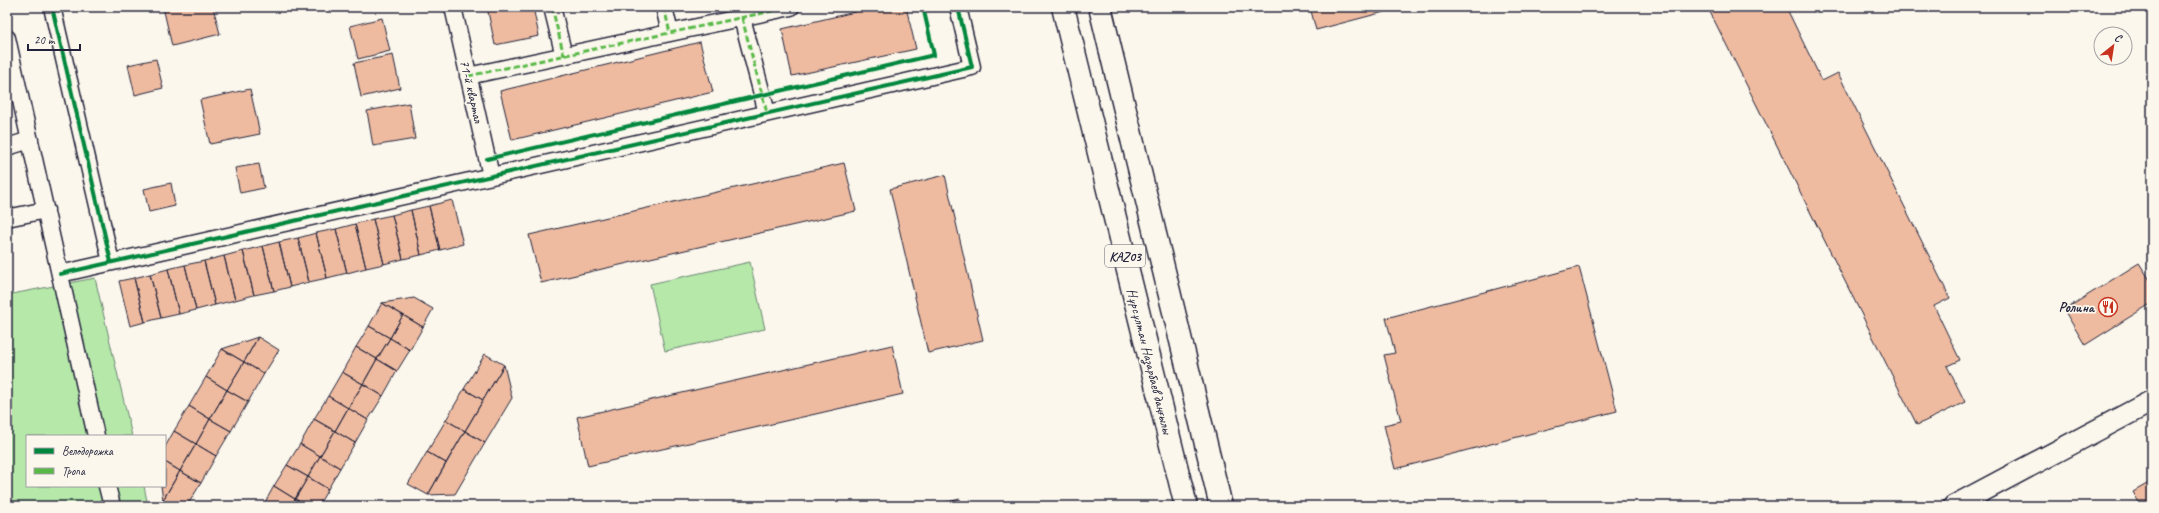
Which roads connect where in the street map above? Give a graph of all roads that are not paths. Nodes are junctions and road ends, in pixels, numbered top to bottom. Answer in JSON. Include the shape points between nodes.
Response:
{"nodes":[{"id":1,"x":52,"y":7,"type":"edge"},
{"id":2,"x":453,"y":7,"type":"edge"},
{"id":3,"x":552,"y":7,"type":"edge"},
{"id":4,"x":664,"y":7,"type":"edge"},
{"id":5,"x":791,"y":7,"type":"edge"},
{"id":6,"x":958,"y":7,"type":"edge"},
{"id":7,"x":1063,"y":7,"type":"edge"},
{"id":8,"x":1100,"y":7,"type":"edge"},
{"id":9,"x":742,"y":18,"type":"junction"},
{"id":10,"x":670,"y":33,"type":"junction"},
{"id":11,"x":7,"y":38,"type":"edge"},
{"id":12,"x":564,"y":56,"type":"junction"},
{"id":13,"x":468,"y":76,"type":"junction"},
{"id":14,"x":767,"y":113,"type":"junction"},
{"id":15,"x":30,"y":140,"type":"junction"},
{"id":16,"x":7,"y":147,"type":"edge"},
{"id":17,"x":491,"y":176,"type":"junction"},
{"id":18,"x":46,"y":210,"type":"junction"},
{"id":19,"x":7,"y":218,"type":"edge"},
{"id":20,"x":111,"y":262,"type":"junction"},
{"id":21,"x":60,"y":274,"type":"junction"},
{"id":22,"x":2152,"y":401,"type":"edge"},
{"id":23,"x":96,"y":435,"type":"edge"},
{"id":24,"x":108,"y":487,"type":"edge"},
{"id":25,"x":112,"y":506,"type":"edge"},
{"id":26,"x":1186,"y":506,"type":"edge"},
{"id":27,"x":1221,"y":506,"type":"edge"},
{"id":28,"x":1954,"y":506,"type":"edge"}],
"edges":[{"from":1,"to":20,"type":"street"},
{"from":2,"to":13,"type":"street","name":"71-й квартал"},
{"from":3,"to":12,"type":"street"},
{"from":4,"to":10,"type":"street"},
{"from":5,"to":9,"type":"street"},
{"from":6,"to":14,"type":"street","via":[[972,66]]},
{"from":7,"to":26,"type":"main road","name":"Нұрсұлтан Назарбаев даңғылы","number":"KАZ03"},
{"from":8,"to":27,"type":"main road","number":"KАZ03"},
{"from":9,"to":10,"type":"street"},
{"from":9,"to":14,"type":"street"},
{"from":10,"to":12,"type":"street"},
{"from":11,"to":15,"type":"street"},
{"from":12,"to":13,"type":"street"},
{"from":13,"to":17,"type":"street","name":"71-й квартал"},
{"from":14,"to":17,"type":"street"},
{"from":15,"to":16,"type":"street"},
{"from":15,"to":18,"type":"street"},
{"from":17,"to":20,"type":"street"},
{"from":18,"to":19,"type":"street"},
{"from":18,"to":21,"type":"street"},
{"from":20,"to":21,"type":"street"},
{"from":21,"to":23,"type":"street"},
{"from":22,"to":28,"type":"street"},
{"from":24,"to":25,"type":"street"}]}
